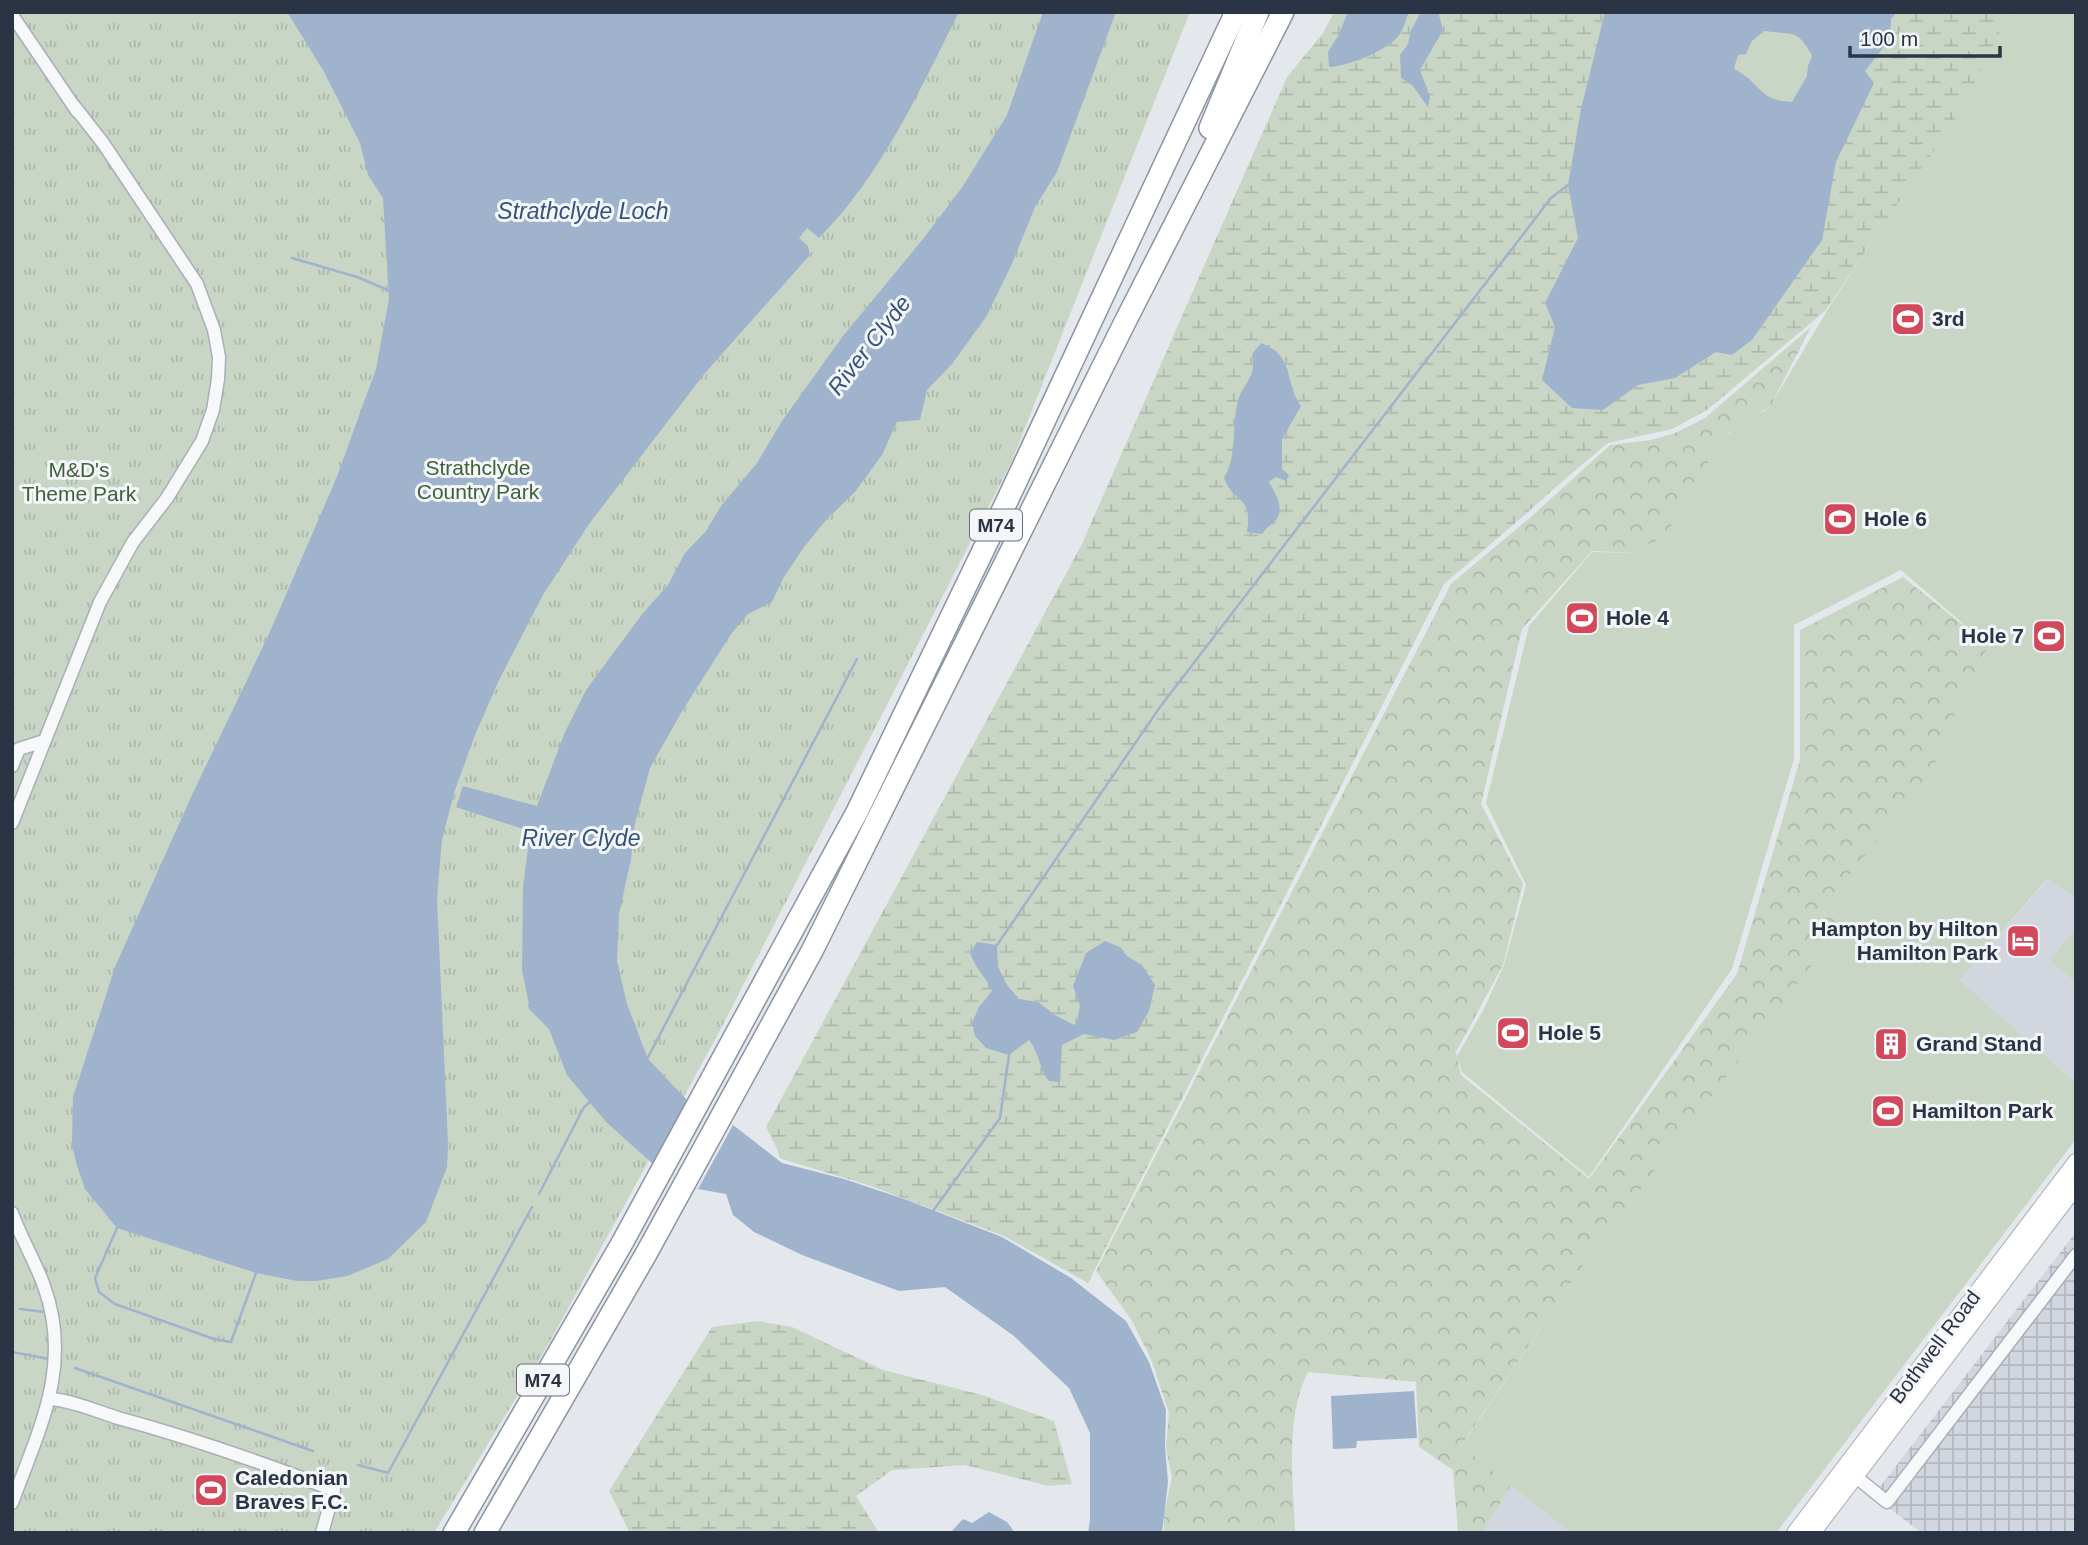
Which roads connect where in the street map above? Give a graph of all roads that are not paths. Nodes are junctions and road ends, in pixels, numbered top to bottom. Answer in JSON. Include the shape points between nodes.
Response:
{"nodes":[{"id":1,"x":1236,"y":12,"type":"edge"},
{"id":2,"x":1258,"y":12,"type":"edge"},
{"id":3,"x":1283,"y":12,"type":"edge"},
{"id":4,"x":12,"y":15,"type":"edge"},
{"id":5,"x":74,"y":106,"type":"junction"},
{"id":6,"x":1152,"y":269,"type":"junction"},
{"id":7,"x":205,"y":304,"type":"junction"},
{"id":8,"x":44,"y":741,"type":"junction"},
{"id":9,"x":12,"y":766,"type":"edge"},
{"id":10,"x":12,"y":824,"type":"edge"},
{"id":11,"x":2076,"y":1162,"type":"edge"},
{"id":12,"x":2076,"y":1186,"type":"edge"},
{"id":13,"x":12,"y":1213,"type":"edge"},
{"id":14,"x":2076,"y":1255,"type":"edge"},
{"id":15,"x":51,"y":1399,"type":"junction"},
{"id":16,"x":1855,"y":1476,"type":"junction"},
{"id":17,"x":12,"y":1503,"type":"edge"},
{"id":18,"x":456,"y":1527,"type":"edge"},
{"id":19,"x":488,"y":1530,"type":"edge"},
{"id":20,"x":322,"y":1533,"type":"edge"},
{"id":21,"x":1794,"y":1533,"type":"edge"},
{"id":22,"x":1812,"y":1533,"type":"edge"}],
"edges":[{"from":1,"to":18,"type":"highway","number":"M74","via":[[857,812],[621,1245]]},
{"from":2,"to":6,"type":"highway","number":"M74"},
{"from":3,"to":6,"type":"highway"},
{"from":4,"to":5,"type":"street"},
{"from":5,"to":7,"type":"street"},
{"from":5,"to":7,"type":"street","via":[[150,212]]},
{"from":6,"to":19,"type":"highway","number":"M74","via":[[812,951]]},
{"from":7,"to":8,"type":"street","via":[[219,357],[216,393],[202,441],[100,601]]},
{"from":8,"to":9,"type":"street","via":[[19,748]]},
{"from":8,"to":10,"type":"street"},
{"from":11,"to":21,"type":"main road","name":"Bothwell Road"},
{"from":12,"to":16,"type":"main road","name":"Bothwell Road"},
{"from":13,"to":15,"type":"street","via":[[45,1288],[56,1340]]},
{"from":14,"to":16,"type":"street","via":[[1887,1502]]},
{"from":15,"to":17,"type":"street"},
{"from":15,"to":20,"type":"street","via":[[187,1437],[334,1490]]},
{"from":16,"to":22,"type":"main road","name":"Bothwell Road"}]}
